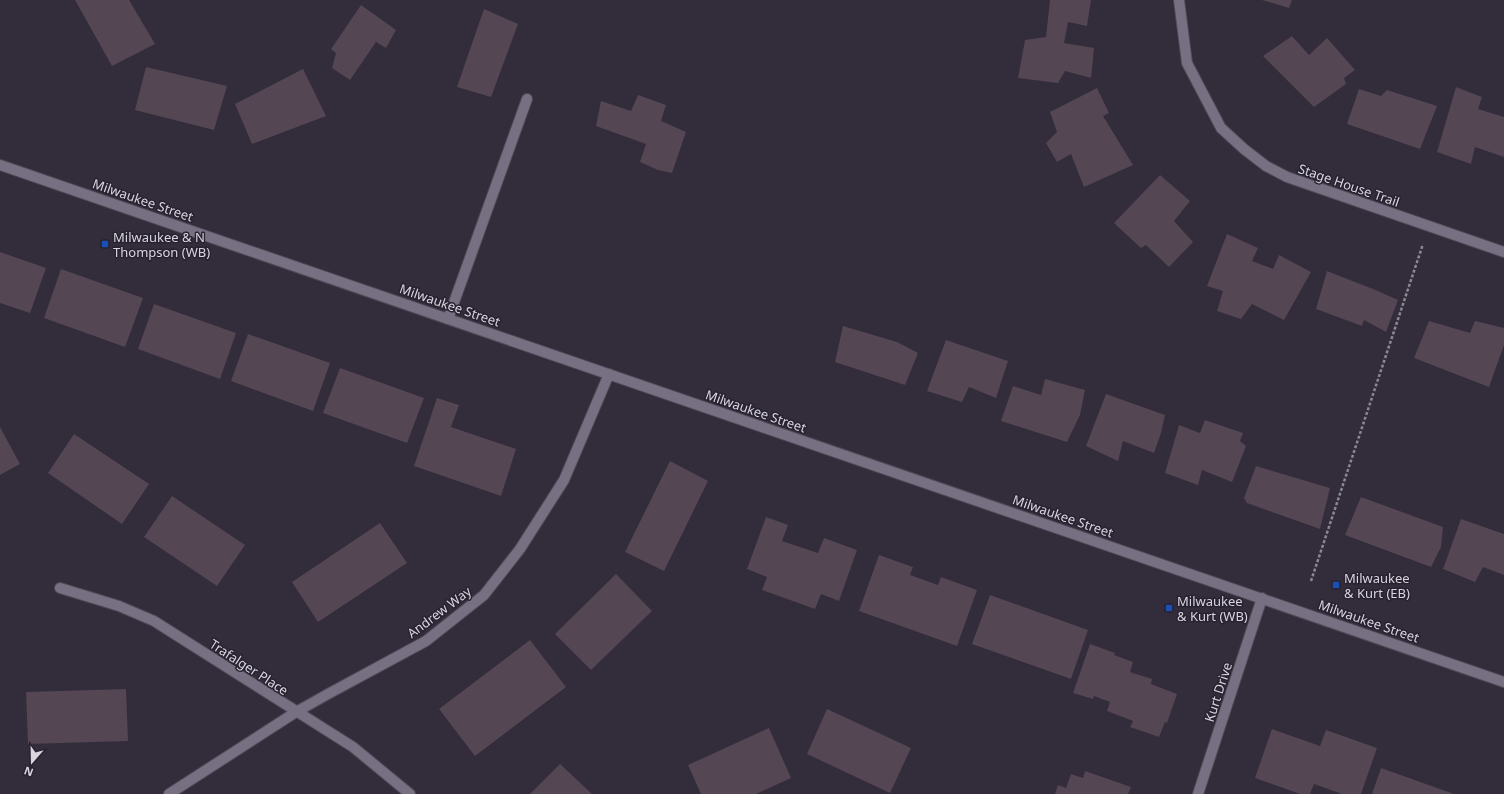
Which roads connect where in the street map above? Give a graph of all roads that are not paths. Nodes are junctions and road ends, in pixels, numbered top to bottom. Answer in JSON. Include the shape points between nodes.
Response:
{"nodes":[{"id":1,"x":1179,"y":0,"type":"edge"},
{"id":2,"x":527,"y":99,"type":"dead end"},
{"id":3,"x":0,"y":164,"type":"edge"},
{"id":4,"x":1504,"y":252,"type":"edge"},
{"id":5,"x":448,"y":318,"type":"junction"},
{"id":6,"x":609,"y":374,"type":"junction"},
{"id":7,"x":60,"y":588,"type":"dead end"},
{"id":8,"x":1262,"y":598,"type":"junction"},
{"id":9,"x":1504,"y":682,"type":"edge"},
{"id":10,"x":296,"y":712,"type":"junction"},
{"id":11,"x":169,"y":794,"type":"edge"},
{"id":12,"x":410,"y":794,"type":"edge"},
{"id":13,"x":1198,"y":794,"type":"edge"}],
"edges":[{"from":1,"to":4,"type":"street","name":"Stage House Trail","via":[[1187,63],[1221,128],[1244,149],[1266,166],[1287,177]]},
{"from":2,"to":5,"type":"street"},
{"from":3,"to":5,"type":"street","name":"Milwaukee Street"},
{"from":5,"to":6,"type":"street","name":"Milwaukee Street"},
{"from":6,"to":8,"type":"street","name":"Milwaukee Street"},
{"from":6,"to":10,"type":"street","name":"Andrew Way","via":[[564,480],[520,549],[484,595],[426,642]]},
{"from":7,"to":10,"type":"street","name":"Trafalger Place","via":[[119,606],[154,621]]},
{"from":8,"to":9,"type":"street","name":"Milwaukee Street"},
{"from":8,"to":13,"type":"street","name":"Kurt Drive"},
{"from":10,"to":11,"type":"street","name":"Andrew Way"},
{"from":10,"to":12,"type":"street","name":"Trafalger Place","via":[[353,747]]}]}
